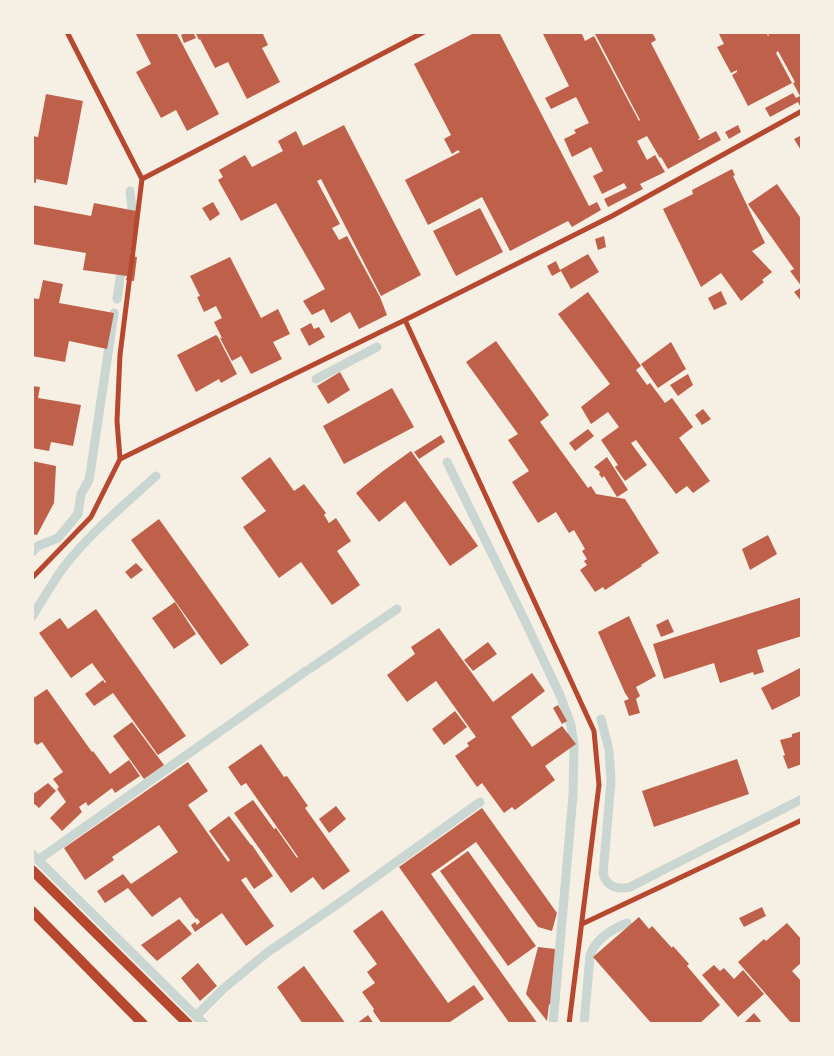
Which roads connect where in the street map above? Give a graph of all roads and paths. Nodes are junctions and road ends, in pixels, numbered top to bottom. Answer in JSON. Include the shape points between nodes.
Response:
{"nodes":[{"id":1,"x":67,"y":32,"type":"edge"},
{"id":2,"x":424,"y":32,"type":"edge"},
{"id":3,"x":802,"y":111,"type":"edge"},
{"id":4,"x":142,"y":179,"type":"junction"},
{"id":5,"x":405,"y":320,"type":"junction"},
{"id":6,"x":120,"y":459,"type":"junction"},
{"id":7,"x":32,"y":578,"type":"edge"},
{"id":8,"x":802,"y":820,"type":"edge"},
{"id":9,"x":32,"y":870,"type":"edge"},
{"id":10,"x":32,"y":911,"type":"edge"},
{"id":11,"x":582,"y":924,"type":"junction"},
{"id":12,"x":143,"y":1024,"type":"edge"},
{"id":13,"x":188,"y":1024,"type":"edge"},
{"id":14,"x":569,"y":1024,"type":"edge"}],
"edges":[{"from":1,"to":4,"type":"street"},
{"from":2,"to":4,"type":"street"},
{"from":3,"to":5,"type":"street","via":[[612,216]]},
{"from":4,"to":6,"type":"street","via":[[120,356],[116,421]]},
{"from":5,"to":6,"type":"street"},
{"from":5,"to":11,"type":"street","via":[[594,731],[599,785]]},
{"from":6,"to":7,"type":"street","via":[[91,517]]},
{"from":8,"to":11,"type":"street"},
{"from":9,"to":13,"type":"main road"},
{"from":10,"to":12,"type":"main road"},
{"from":11,"to":14,"type":"street"}]}
